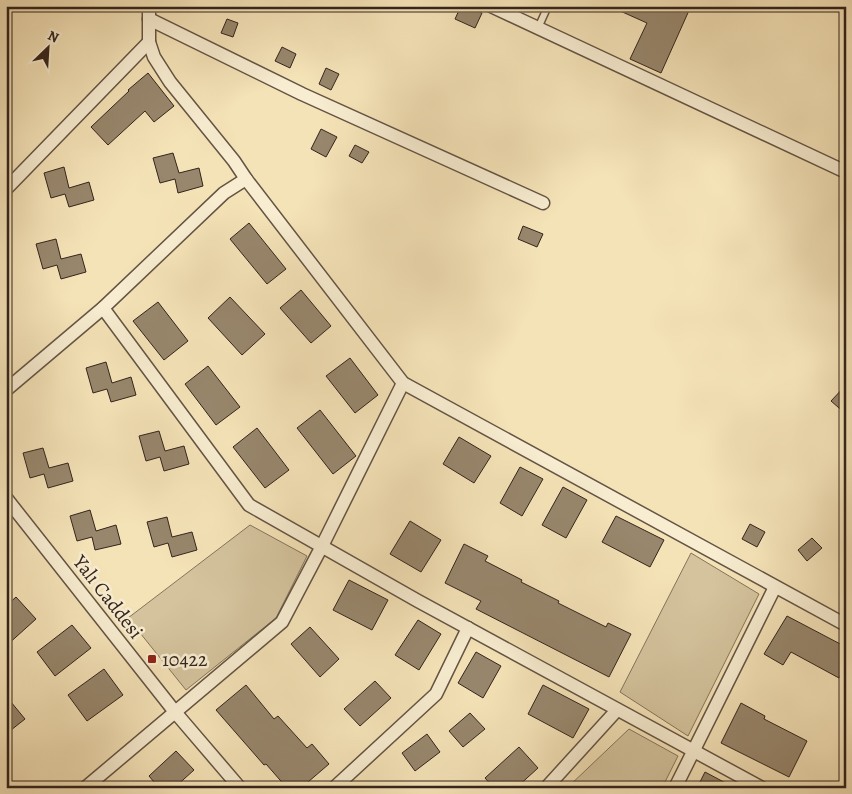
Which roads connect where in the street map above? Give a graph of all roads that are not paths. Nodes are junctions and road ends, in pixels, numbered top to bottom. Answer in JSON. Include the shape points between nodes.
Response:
{"nodes":[{"id":1,"x":491,"y":6,"type":"edge"},
{"id":2,"x":548,"y":6,"type":"edge"},
{"id":3,"x":149,"y":13,"type":"edge"},
{"id":4,"x":538,"y":28,"type":"junction"},
{"id":5,"x":149,"y":42,"type":"junction"},
{"id":6,"x":846,"y":172,"type":"edge"},
{"id":7,"x":246,"y":179,"type":"junction"},
{"id":8,"x":6,"y":189,"type":"edge"},
{"id":9,"x":543,"y":203,"type":"dead end"},
{"id":10,"x":103,"y":308,"type":"junction"},
{"id":11,"x":403,"y":383,"type":"junction"},
{"id":12,"x":6,"y":390,"type":"edge"},
{"id":13,"x":8,"y":505,"type":"edge"},
{"id":14,"x":322,"y":546,"type":"junction"},
{"id":15,"x":775,"y":587,"type":"junction"},
{"id":16,"x":846,"y":625,"type":"edge"},
{"id":17,"x":468,"y":628,"type":"junction"},
{"id":18,"x":617,"y":710,"type":"junction"},
{"id":19,"x":175,"y":712,"type":"junction"},
{"id":20,"x":694,"y":751,"type":"junction"},
{"id":21,"x":85,"y":788,"type":"edge"},
{"id":22,"x":240,"y":788,"type":"edge"},
{"id":23,"x":334,"y":788,"type":"edge"},
{"id":24,"x":546,"y":788,"type":"edge"},
{"id":25,"x":675,"y":788,"type":"edge"},
{"id":26,"x":762,"y":788,"type":"edge"}],
"edges":[{"from":1,"to":4,"type":"street"},
{"from":2,"to":4,"type":"lane"},
{"from":3,"to":5,"type":"street"},
{"from":3,"to":9,"type":"street","via":[[302,94]]},
{"from":4,"to":6,"type":"street"},
{"from":5,"to":7,"type":"street","via":[[154,57],[170,82]]},
{"from":5,"to":8,"type":"street"},
{"from":7,"to":10,"type":"street","via":[[224,193]]},
{"from":7,"to":11,"type":"street"},
{"from":10,"to":12,"type":"street"},
{"from":10,"to":14,"type":"street","via":[[249,505]]},
{"from":11,"to":14,"type":"street"},
{"from":11,"to":15,"type":"street"},
{"from":13,"to":19,"type":"street","name":"Yalı Caddesi"},
{"from":14,"to":17,"type":"street"},
{"from":14,"to":19,"type":"street","via":[[282,622]]},
{"from":15,"to":16,"type":"street"},
{"from":15,"to":20,"type":"street"},
{"from":17,"to":18,"type":"street"},
{"from":17,"to":23,"type":"street","via":[[436,694]]},
{"from":18,"to":20,"type":"street"},
{"from":18,"to":24,"type":"street"},
{"from":19,"to":21,"type":"street"},
{"from":19,"to":22,"type":"street","name":"Yalı Caddesi"},
{"from":20,"to":25,"type":"street"},
{"from":20,"to":26,"type":"street"}]}
